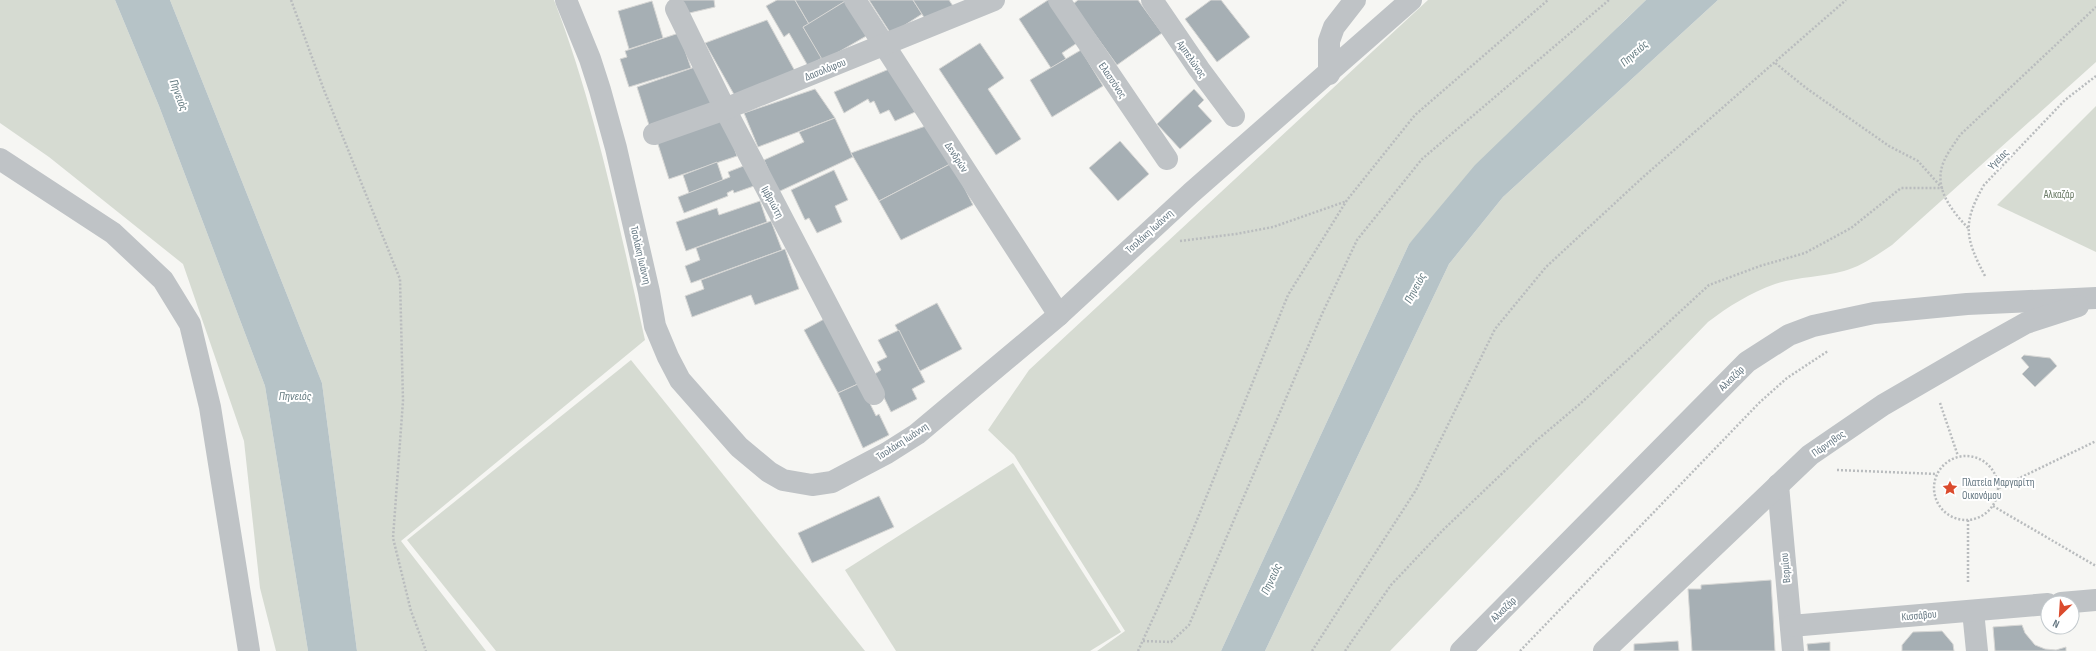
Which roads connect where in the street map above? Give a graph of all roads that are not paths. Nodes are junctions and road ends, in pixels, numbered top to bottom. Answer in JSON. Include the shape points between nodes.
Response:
{"nodes":[{"id":1,"x":566,"y":0,"type":"edge"},
{"id":2,"x":856,"y":0,"type":"edge"},
{"id":3,"x":994,"y":0,"type":"edge"},
{"id":4,"x":1059,"y":0,"type":"edge"},
{"id":5,"x":1152,"y":0,"type":"edge"},
{"id":6,"x":1355,"y":0,"type":"edge"},
{"id":7,"x":1411,"y":0,"type":"edge"},
{"id":8,"x":676,"y":8,"type":"dead end"},
{"id":9,"x":885,"y":45,"type":"junction"},
{"id":10,"x":1329,"y":74,"type":"junction"},
{"id":11,"x":725,"y":109,"type":"junction"},
{"id":12,"x":1234,"y":116,"type":"dead end"},
{"id":13,"x":654,"y":134,"type":"dead end"},
{"id":14,"x":0,"y":158,"type":"edge"},
{"id":15,"x":1167,"y":159,"type":"dead end"},
{"id":16,"x":2096,"y":298,"type":"edge"},
{"id":17,"x":2096,"y":302,"type":"edge"},
{"id":18,"x":1059,"y":315,"type":"junction"},
{"id":19,"x":874,"y":394,"type":"dead end"},
{"id":20,"x":1778,"y":485,"type":"junction"},
{"id":21,"x":2096,"y":600,"type":"edge"},
{"id":22,"x":1971,"y":601,"type":"junction"},
{"id":23,"x":2080,"y":601,"type":"edge"},
{"id":24,"x":2040,"y":604,"type":"edge"},
{"id":25,"x":1790,"y":626,"type":"junction"},
{"id":26,"x":1607,"y":649,"type":"edge"},
{"id":27,"x":249,"y":651,"type":"edge"},
{"id":28,"x":1461,"y":651,"type":"edge"},
{"id":29,"x":1793,"y":651,"type":"edge"},
{"id":30,"x":1977,"y":651,"type":"edge"}],
"edges":[{"from":1,"to":18,"type":"street","name":"Τσολάκη Ιωάννη","via":[[600,90],[616,148],[655,326],[668,357],[680,380],[692,395],[739,447],[769,472],[796,484],[832,482],[887,453],[917,434]]},
{"from":2,"to":9,"type":"street","name":"Δενδρών"},
{"from":3,"to":9,"type":"street","name":"Δασολόφου"},
{"from":4,"to":15,"type":"street","name":"Ελασσόνος"},
{"from":5,"to":12,"type":"street","name":"Αμπελώνος"},
{"from":6,"to":10,"type":"street","via":[[1334,27],[1329,41]]},
{"from":7,"to":10,"type":"street","name":"Τσολάκη Ιωάννη"},
{"from":8,"to":11,"type":"street","name":"Ιμβριώτη"},
{"from":9,"to":11,"type":"street","name":"Δασολόφου"},
{"from":9,"to":18,"type":"street","name":"Δενδρών"},
{"from":10,"to":18,"type":"street","name":"Τσολάκη Ιωάννη","via":[[1180,203]]},
{"from":11,"to":13,"type":"street","name":"Δασολόφου"},
{"from":11,"to":19,"type":"street","name":"Ιμβριώτη"},
{"from":14,"to":27,"type":"street","via":[[113,233],[163,280],[190,324],[210,407]]},
{"from":16,"to":28,"type":"street","name":"Αλκαζάρ","via":[[1967,304],[1874,313],[1813,326],[1789,334],[1747,362]]},
{"from":17,"to":20,"type":"street","name":"Πάρνηθος","via":[[2026,323],[1976,351],[1883,405],[1810,455]]},
{"from":20,"to":25,"type":"street","name":"Βερμίου"},
{"from":20,"to":26,"type":"street","name":"Πάρνηθος"},
{"from":21,"to":23,"type":"street"},
{"from":22,"to":24,"type":"street","name":"Κισσάβου"},
{"from":22,"to":25,"type":"street","name":"Κισσάβου"},
{"from":22,"to":30,"type":"street"},
{"from":25,"to":29,"type":"street","name":"Βερμίου"}]}
